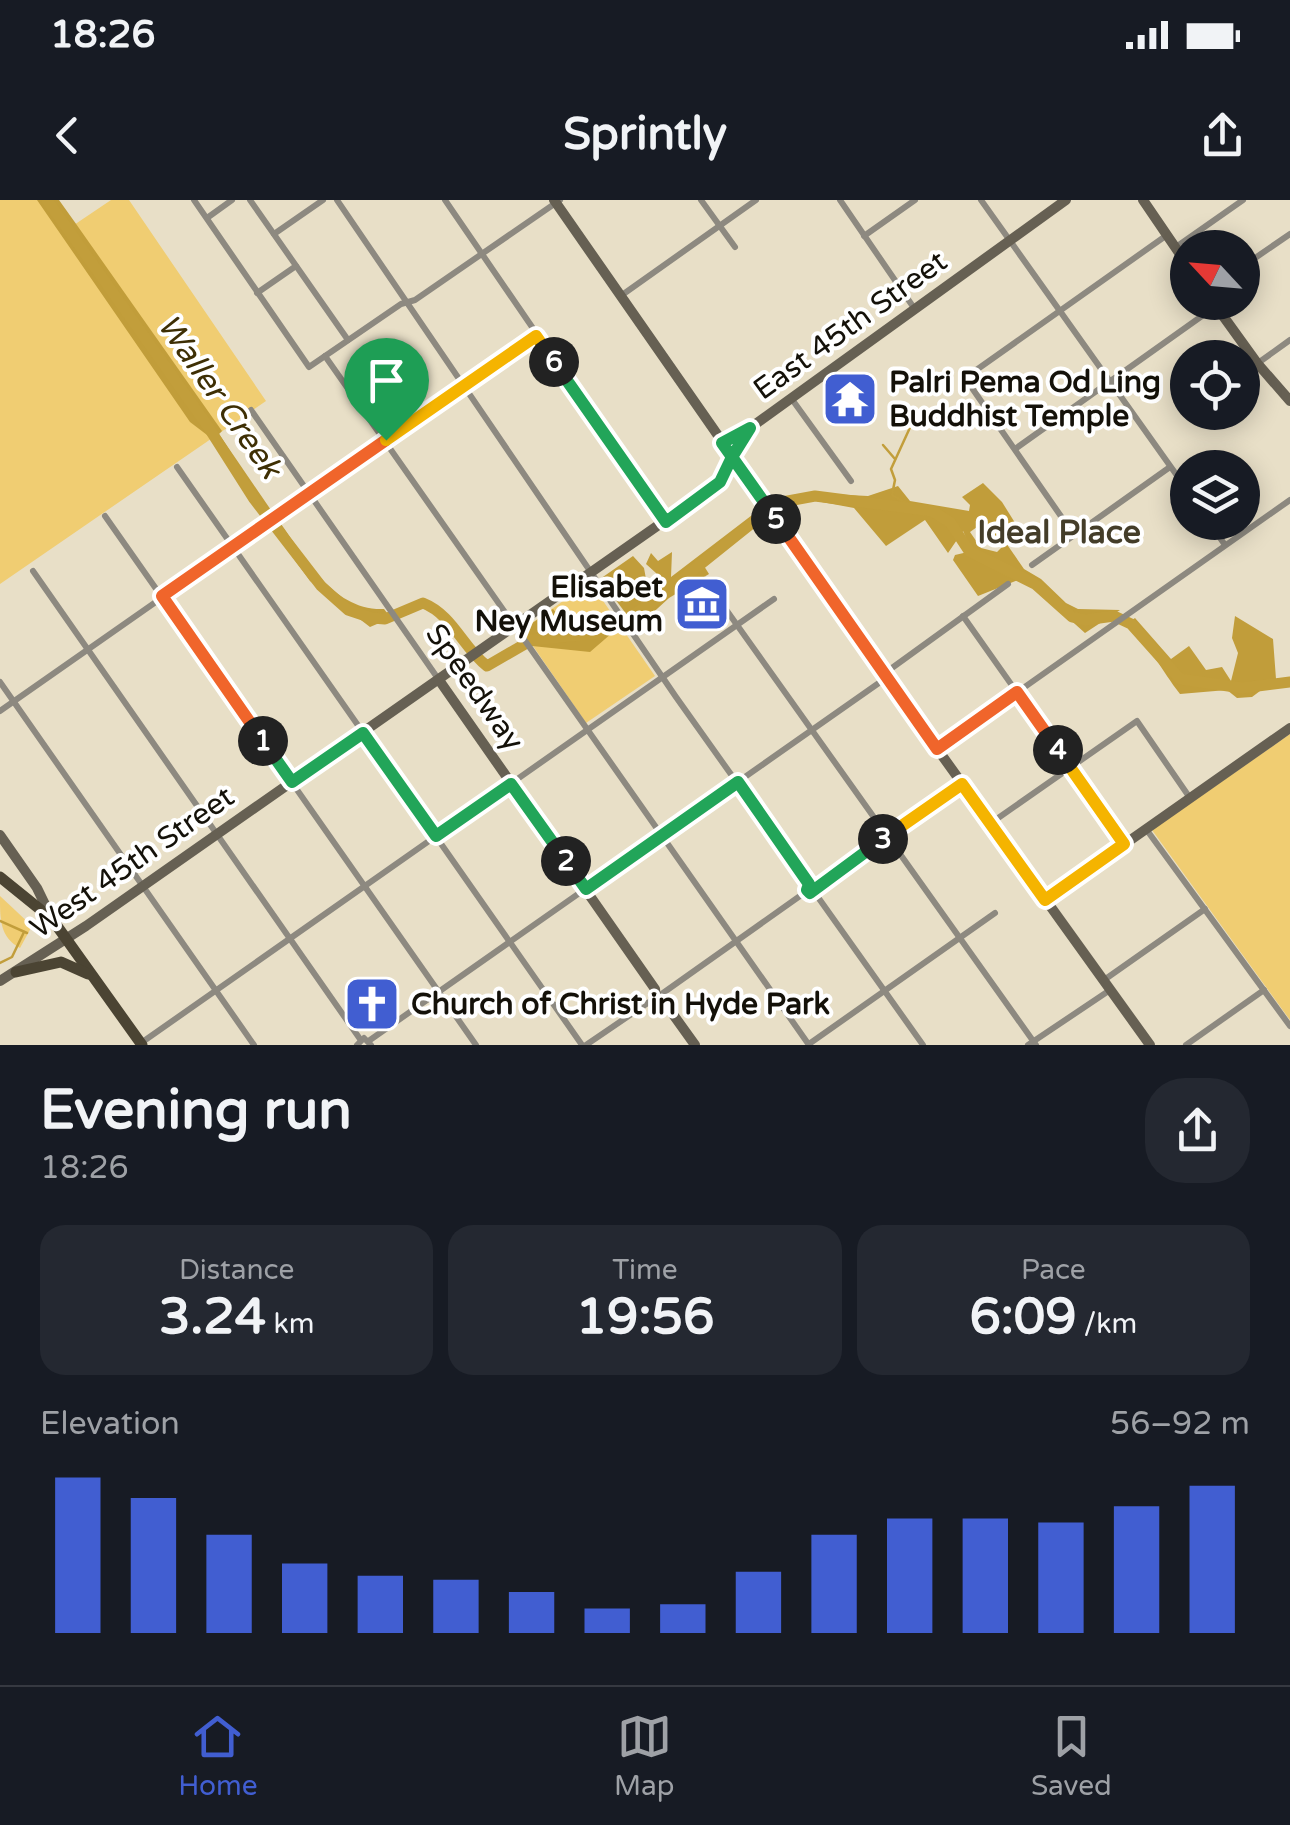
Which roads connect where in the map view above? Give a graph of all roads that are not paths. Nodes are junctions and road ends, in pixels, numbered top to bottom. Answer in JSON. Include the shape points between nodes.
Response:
{"nodes":[{"id":1,"x":194,"y":200,"type":"edge"},
{"id":2,"x":232,"y":200,"type":"edge"},
{"id":3,"x":250,"y":200,"type":"edge"},
{"id":4,"x":323,"y":200,"type":"edge"},
{"id":5,"x":337,"y":200,"type":"edge"},
{"id":6,"x":445,"y":200,"type":"edge"},
{"id":7,"x":702,"y":200,"type":"edge"},
{"id":8,"x":756,"y":200,"type":"edge"},
{"id":9,"x":840,"y":200,"type":"edge"},
{"id":10,"x":915,"y":200,"type":"edge"},
{"id":11,"x":980,"y":200,"type":"edge"},
{"id":12,"x":1066,"y":200,"type":"edge"},
{"id":13,"x":1142,"y":200,"type":"edge"},
{"id":14,"x":1243,"y":200,"type":"edge"},
{"id":15,"x":557,"y":201,"type":"edge"},
{"id":16,"x":206,"y":218,"type":"junction"},
{"id":17,"x":720,"y":226,"type":"junction"},
{"id":18,"x":1200,"y":230,"type":"edge"},
{"id":19,"x":274,"y":234,"type":"junction"},
{"id":20,"x":1290,"y":234,"type":"edge"},
{"id":21,"x":864,"y":236,"type":"junction"},
{"id":22,"x":1166,"y":236,"type":"junction"},
{"id":23,"x":1010,"y":241,"type":"junction"},
{"id":24,"x":1170,"y":241,"type":"edge"},
{"id":25,"x":734,"y":248,"type":"dead end"},
{"id":26,"x":1260,"y":255,"type":"edge"},
{"id":27,"x":480,"y":256,"type":"junction"},
{"id":28,"x":296,"y":266,"type":"junction"},
{"id":29,"x":257,"y":292,"type":"junction"},
{"id":30,"x":622,"y":295,"type":"junction"},
{"id":31,"x":407,"y":302,"type":"junction"},
{"id":32,"x":915,"y":309,"type":"junction"},
{"id":33,"x":1061,"y":310,"type":"junction"},
{"id":34,"x":1193,"y":320,"type":"edge"},
{"id":35,"x":536,"y":336,"type":"junction"},
{"id":36,"x":348,"y":340,"type":"junction"},
{"id":37,"x":1290,"y":340,"type":"edge"},
{"id":38,"x":326,"y":356,"type":"junction"},
{"id":39,"x":1260,"y":361,"type":"edge"},
{"id":40,"x":1260,"y":367,"type":"edge"},
{"id":41,"x":1110,"y":382,"type":"junction"},
{"id":42,"x":464,"y":386,"type":"junction"},
{"id":43,"x":792,"y":398,"type":"junction"},
{"id":44,"x":1290,"y":402,"type":"edge"},
{"id":45,"x":251,"y":410,"type":"dead end"},
{"id":46,"x":750,"y":428,"type":"junction"},
{"id":47,"x":386,"y":440,"type":"junction"},
{"id":48,"x":722,"y":443,"type":"junction"},
{"id":49,"x":1014,"y":449,"type":"junction"},
{"id":50,"x":732,"y":457,"type":"junction"},
{"id":51,"x":177,"y":467,"type":"dead end"},
{"id":52,"x":1170,"y":467,"type":"joint"},
{"id":53,"x":747,"y":478,"type":"junction"},
{"id":54,"x":851,"y":481,"type":"dead end"},
{"id":55,"x":720,"y":482,"type":"junction"},
{"id":56,"x":309,"y":495,"type":"junction"},
{"id":57,"x":1290,"y":500,"type":"edge"},
{"id":58,"x":105,"y":516,"type":"dead end"},
{"id":59,"x":666,"y":522,"type":"junction"},
{"id":60,"x":1074,"y":535,"type":"junction"},
{"id":61,"x":1222,"y":540,"type":"edge"},
{"id":62,"x":1225,"y":545,"type":"junction"},
{"id":63,"x":232,"y":546,"type":"junction"},
{"id":64,"x":1032,"y":565,"type":"dead end"},
{"id":65,"x":32,"y":571,"type":"dead end"},
{"id":66,"x":593,"y":573,"type":"junction"},
{"id":67,"x":705,"y":580,"type":"dead end"},
{"id":68,"x":1008,"y":584,"type":"dead end"},
{"id":69,"x":162,"y":596,"type":"junction"},
{"id":70,"x":774,"y":599,"type":"dead end"},
{"id":71,"x":963,"y":616,"type":"junction"},
{"id":72,"x":738,"y":624,"type":"junction"},
{"id":73,"x":516,"y":627,"type":"junction"},
{"id":74,"x":87,"y":649,"type":"junction"},
{"id":75,"x":664,"y":676,"type":"junction"},
{"id":76,"x":885,"y":676,"type":"junction"},
{"id":77,"x":439,"y":680,"type":"junction"},
{"id":78,"x":0,"y":682,"type":"edge"},
{"id":79,"x":1017,"y":692,"type":"junction"},
{"id":80,"x":14,"y":701,"type":"junction"},
{"id":81,"x":0,"y":711,"type":"edge"},
{"id":82,"x":1290,"y":728,"type":"edge"},
{"id":83,"x":813,"y":729,"type":"junction"},
{"id":84,"x":588,"y":730,"type":"junction"},
{"id":85,"x":363,"y":733,"type":"junction"},
{"id":86,"x":937,"y":749,"type":"junction"},
{"id":87,"x":1070,"y":768,"type":"junction"},
{"id":88,"x":292,"y":782,"type":"junction"},
{"id":89,"x":738,"y":782,"type":"junction"},
{"id":90,"x":511,"y":784,"type":"junction"},
{"id":91,"x":962,"y":784,"type":"junction"},
{"id":92,"x":1190,"y":798,"type":"junction"},
{"id":93,"x":991,"y":823,"type":"junction"},
{"id":94,"x":1146,"y":829,"type":"junction"},
{"id":95,"x":217,"y":834,"type":"junction"},
{"id":96,"x":889,"y":834,"type":"junction"},
{"id":97,"x":0,"y":836,"type":"edge"},
{"id":98,"x":436,"y":836,"type":"junction"},
{"id":99,"x":662,"y":836,"type":"junction"},
{"id":100,"x":1124,"y":844,"type":"junction"},
{"id":101,"x":0,"y":877,"type":"edge"},
{"id":102,"x":143,"y":886,"type":"junction"},
{"id":103,"x":365,"y":886,"type":"junction"},
{"id":104,"x":812,"y":888,"type":"junction"},
{"id":105,"x":586,"y":889,"type":"junction"},
{"id":106,"x":1045,"y":900,"type":"junction"},
{"id":107,"x":1205,"y":909,"type":"junction"},
{"id":108,"x":995,"y":913,"type":"dead end"},
{"id":109,"x":52,"y":919,"type":"junction"},
{"id":110,"x":67,"y":938,"type":"junction"},
{"id":111,"x":290,"y":938,"type":"junction"},
{"id":112,"x":960,"y":938,"type":"junction"},
{"id":113,"x":736,"y":941,"type":"junction"},
{"id":114,"x":510,"y":942,"type":"junction"},
{"id":115,"x":16,"y":972,"type":"junction"},
{"id":116,"x":97,"y":980,"type":"junction"},
{"id":117,"x":0,"y":981,"type":"edge"},
{"id":118,"x":1106,"y":985,"type":"junction"},
{"id":119,"x":216,"y":990,"type":"junction"},
{"id":120,"x":884,"y":990,"type":"junction"},
{"id":121,"x":1264,"y":990,"type":"junction"},
{"id":122,"x":439,"y":992,"type":"junction"},
{"id":123,"x":660,"y":996,"type":"junction"},
{"id":124,"x":1290,"y":1026,"type":"edge"},
{"id":125,"x":358,"y":1042,"type":"edge"},
{"id":126,"x":370,"y":1043,"type":"edge"},
{"id":127,"x":141,"y":1044,"type":"edge"},
{"id":128,"x":1033,"y":1044,"type":"edge"},
{"id":129,"x":254,"y":1045,"type":"edge"},
{"id":130,"x":476,"y":1045,"type":"edge"},
{"id":131,"x":584,"y":1045,"type":"edge"},
{"id":132,"x":694,"y":1045,"type":"edge"},
{"id":133,"x":809,"y":1045,"type":"edge"},
{"id":134,"x":923,"y":1045,"type":"edge"},
{"id":135,"x":1150,"y":1045,"type":"edge"},
{"id":136,"x":1186,"y":1045,"type":"edge"}],
"edges":[{"from":1,"to":16,"type":"street"},
{"from":2,"to":16,"type":"street"},
{"from":3,"to":19,"type":"street"},
{"from":4,"to":19,"type":"street"},
{"from":5,"to":31,"type":"street"},
{"from":6,"to":27,"type":"street"},
{"from":7,"to":17,"type":"street"},
{"from":8,"to":17,"type":"street"},
{"from":9,"to":21,"type":"street"},
{"from":10,"to":21,"type":"street"},
{"from":11,"to":23,"type":"street"},
{"from":12,"to":23,"type":"street","name":"East 45th Street"},
{"from":13,"to":22,"type":"street"},
{"from":14,"to":18,"type":"street"},
{"from":15,"to":27,"type":"street"},
{"from":15,"to":30,"type":"street"},
{"from":16,"to":29,"type":"street"},
{"from":17,"to":25,"type":"street"},
{"from":17,"to":30,"type":"street"},
{"from":19,"to":28,"type":"street"},
{"from":20,"to":26,"type":"street"},
{"from":21,"to":32,"type":"street"},
{"from":22,"to":24,"type":"street"},
{"from":22,"to":33,"type":"street"},
{"from":23,"to":32,"type":"street","name":"East 45th Street"},
{"from":23,"to":33,"type":"street"},
{"from":27,"to":31,"type":"street"},
{"from":27,"to":35,"type":"street"},
{"from":28,"to":29,"type":"street"},
{"from":28,"to":36,"type":"street"},
{"from":29,"to":38,"type":"street","via":[[309,367]]},
{"from":30,"to":48,"type":"street"},
{"from":31,"to":36,"type":"street"},
{"from":31,"to":42,"type":"street"},
{"from":32,"to":43,"type":"street","name":"East 45th Street"},
{"from":33,"to":41,"type":"street"},
{"from":33,"to":49,"type":"street","via":[[965,378]]},
{"from":34,"to":41,"type":"street"},
{"from":35,"to":42,"type":"street"},
{"from":35,"to":59,"type":"street"},
{"from":36,"to":38,"type":"street"},
{"from":37,"to":39,"type":"street"},
{"from":38,"to":47,"type":"street"},
{"from":40,"to":44,"type":"street"},
{"from":41,"to":49,"type":"street"},
{"from":41,"to":52,"type":"street"},
{"from":42,"to":47,"type":"street"},
{"from":42,"to":66,"type":"street"},
{"from":43,"to":46,"type":"street","name":"East 45th Street"},
{"from":43,"to":54,"type":"street"},
{"from":45,"to":56,"type":"street","name":"Speedway"},
{"from":46,"to":48,"type":"street"},
{"from":46,"to":50,"type":"street","name":"East 45th Street"},
{"from":47,"to":56,"type":"street"},
{"from":47,"to":73,"type":"street"},
{"from":48,"to":50,"type":"street"},
{"from":49,"to":60,"type":"street"},
{"from":50,"to":53,"type":"street"},
{"from":50,"to":55,"type":"street","name":"East 45th Street"},
{"from":51,"to":63,"type":"street"},
{"from":52,"to":60,"type":"street"},
{"from":53,"to":55,"type":"street"},
{"from":53,"to":76,"type":"street"},
{"from":55,"to":59,"type":"street","name":"East 45th Street"},
{"from":56,"to":63,"type":"street"},
{"from":56,"to":77,"type":"street","name":"Speedway"},
{"from":57,"to":62,"type":"street"},
{"from":58,"to":69,"type":"street"},
{"from":59,"to":66,"type":"street","name":"East 45th Street"},
{"from":60,"to":64,"type":"street"},
{"from":61,"to":62,"type":"street"},
{"from":62,"to":79,"type":"street"},
{"from":63,"to":69,"type":"street"},
{"from":63,"to":85,"type":"street"},
{"from":65,"to":74,"type":"street"},
{"from":66,"to":73,"type":"street","name":"East 45th Street"},
{"from":66,"to":75,"type":"street"},
{"from":67,"to":72,"type":"street"},
{"from":68,"to":71,"type":"street"},
{"from":69,"to":74,"type":"street"},
{"from":69,"to":88,"type":"street"},
{"from":70,"to":72,"type":"street"},
{"from":71,"to":76,"type":"street"},
{"from":71,"to":79,"type":"street"},
{"from":72,"to":75,"type":"street"},
{"from":72,"to":83,"type":"street"},
{"from":73,"to":77,"type":"street","name":"East 45th Street"},
{"from":73,"to":84,"type":"street"},
{"from":74,"to":80,"type":"street"},
{"from":74,"to":95,"type":"street"},
{"from":75,"to":84,"type":"street"},
{"from":75,"to":89,"type":"street"},
{"from":76,"to":83,"type":"street"},
{"from":76,"to":86,"type":"street"},
{"from":77,"to":85,"type":"street","name":"West 45th Street"},
{"from":77,"to":90,"type":"street","name":"Speedway"},
{"from":78,"to":80,"type":"street"},
{"from":79,"to":86,"type":"street"},
{"from":79,"to":87,"type":"street"},
{"from":80,"to":81,"type":"street"},
{"from":80,"to":102,"type":"street"},
{"from":82,"to":92,"type":"street"},
{"from":83,"to":89,"type":"street"},
{"from":83,"to":96,"type":"street"},
{"from":84,"to":90,"type":"street"},
{"from":84,"to":99,"type":"street"},
{"from":85,"to":88,"type":"street","name":"West 45th Street"},
{"from":85,"to":98,"type":"street"},
{"from":86,"to":91,"type":"street"},
{"from":87,"to":92,"type":"street","via":[[1137,721]]},
{"from":87,"to":93,"type":"street"},
{"from":87,"to":100,"type":"street"},
{"from":88,"to":95,"type":"street","name":"West 45th Street"},
{"from":88,"to":103,"type":"street"},
{"from":89,"to":99,"type":"street"},
{"from":89,"to":104,"type":"street"},
{"from":90,"to":98,"type":"street"},
{"from":90,"to":105,"type":"street","name":"Speedway"},
{"from":91,"to":93,"type":"street"},
{"from":91,"to":96,"type":"street"},
{"from":92,"to":94,"type":"street"},
{"from":93,"to":106,"type":"street"},
{"from":94,"to":100,"type":"street"},
{"from":94,"to":107,"type":"street"},
{"from":95,"to":102,"type":"street","name":"West 45th Street"},
{"from":95,"to":111,"type":"street"},
{"from":96,"to":104,"type":"street"},
{"from":96,"to":112,"type":"street"},
{"from":97,"to":109,"type":"street"},
{"from":98,"to":103,"type":"street"},
{"from":98,"to":114,"type":"street"},
{"from":99,"to":105,"type":"street"},
{"from":99,"to":113,"type":"street"},
{"from":100,"to":106,"type":"street"},
{"from":101,"to":109,"type":"main road"},
{"from":102,"to":110,"type":"street","name":"West 45th Street"},
{"from":102,"to":119,"type":"street"},
{"from":103,"to":111,"type":"street"},
{"from":103,"to":122,"type":"street"},
{"from":104,"to":113,"type":"street"},
{"from":104,"to":120,"type":"street"},
{"from":105,"to":114,"type":"street"},
{"from":105,"to":123,"type":"street","name":"Speedway"},
{"from":106,"to":118,"type":"street"},
{"from":107,"to":118,"type":"street"},
{"from":107,"to":121,"type":"street"},
{"from":108,"to":112,"type":"street"},
{"from":109,"to":110,"type":"main road"},
{"from":110,"to":115,"type":"street","name":"West 45th Street"},
{"from":110,"to":116,"type":"main road"},
{"from":111,"to":119,"type":"street"},
{"from":111,"to":125,"type":"street"},
{"from":112,"to":120,"type":"street"},
{"from":112,"to":128,"type":"street"},
{"from":113,"to":123,"type":"street"},
{"from":113,"to":133,"type":"street"},
{"from":114,"to":122,"type":"street"},
{"from":114,"to":131,"type":"street"},
{"from":115,"to":116,"type":"main road","via":[[62,962]]},
{"from":115,"to":117,"type":"street","name":"West 45th Street"},
{"from":116,"to":127,"type":"main road"},
{"from":118,"to":128,"type":"street"},
{"from":118,"to":135,"type":"street"},
{"from":119,"to":127,"type":"street"},
{"from":119,"to":129,"type":"street"},
{"from":120,"to":133,"type":"street"},
{"from":120,"to":134,"type":"street"},
{"from":121,"to":124,"type":"street"},
{"from":121,"to":136,"type":"street"},
{"from":122,"to":126,"type":"street"},
{"from":122,"to":130,"type":"street"},
{"from":123,"to":131,"type":"street"},
{"from":123,"to":132,"type":"street","name":"Speedway"},
{"from":125,"to":126,"type":"street"}]}
